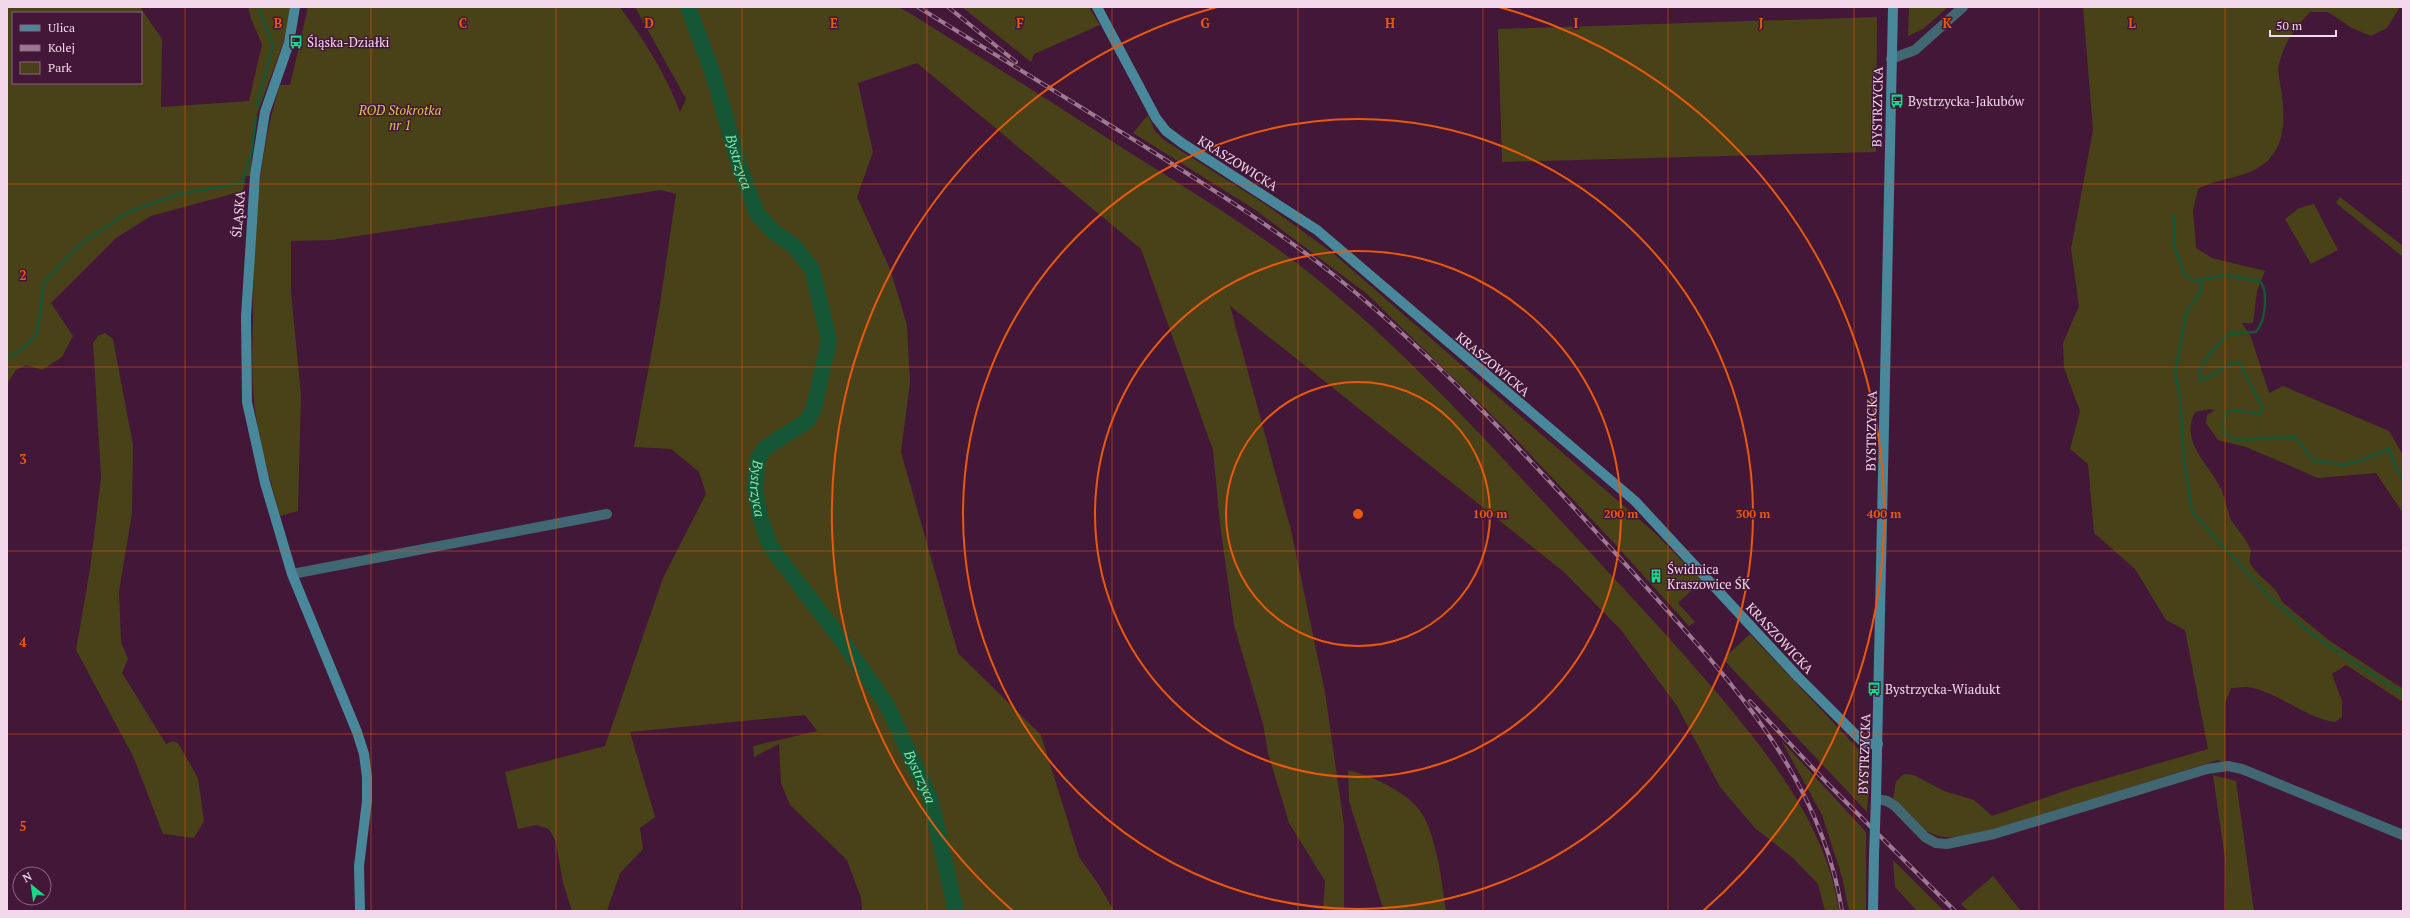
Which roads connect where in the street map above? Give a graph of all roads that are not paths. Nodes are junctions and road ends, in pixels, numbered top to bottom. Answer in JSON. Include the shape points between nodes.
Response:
{"nodes":[{"id":1,"x":295,"y":7,"type":"edge"},
{"id":2,"x":1097,"y":7,"type":"edge"},
{"id":3,"x":1893,"y":7,"type":"edge"},
{"id":4,"x":1964,"y":7,"type":"edge"},
{"id":5,"x":1891,"y":60,"type":"junction"},
{"id":6,"x":607,"y":514,"type":"dead end"},
{"id":7,"x":292,"y":574,"type":"junction"},
{"id":8,"x":1878,"y":744,"type":"junction"},
{"id":9,"x":1876,"y":799,"type":"junction"},
{"id":10,"x":2403,"y":835,"type":"edge"},
{"id":11,"x":360,"y":911,"type":"edge"},
{"id":12,"x":1873,"y":911,"type":"edge"}],
"edges":[{"from":1,"to":7,"type":"street","name":"ŚLĄSKA","via":[[289,43],[265,112],[255,175],[248,251],[246,325],[247,402],[265,483]]},
{"from":2,"to":8,"type":"street","name":"KRASZOWICKA","via":[[1156,118],[1166,131],[1317,230],[1635,501],[1798,677],[1865,744]]},
{"from":3,"to":5,"type":"street","name":"BYSTRZYCKA"},
{"from":4,"to":5,"type":"street","via":[[1915,50]]},
{"from":5,"to":8,"type":"street","name":"BYSTRZYCKA"},
{"from":6,"to":7,"type":"street"},
{"from":7,"to":11,"type":"street","name":"ŚLĄSKA","via":[[364,754],[367,802],[359,866]]},
{"from":8,"to":9,"type":"street","name":"BYSTRZYCKA"},
{"from":9,"to":10,"type":"street","via":[[1895,806],[1924,837],[1936,843],[1947,844],[1994,834],[2206,769],[2228,766],[2242,769]]},
{"from":9,"to":12,"type":"street","name":"BYSTRZYCKA","bridge":true}]}
